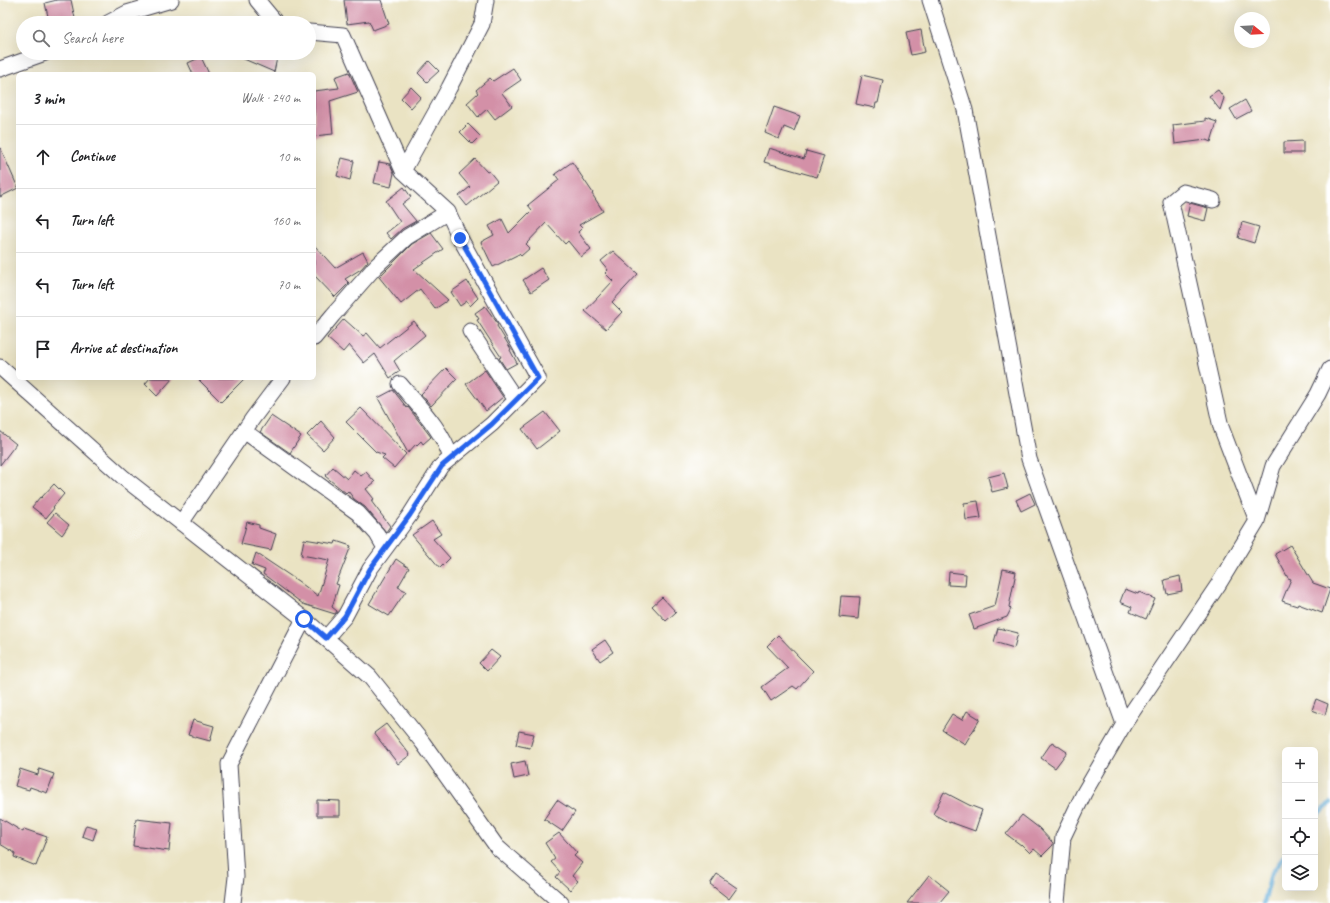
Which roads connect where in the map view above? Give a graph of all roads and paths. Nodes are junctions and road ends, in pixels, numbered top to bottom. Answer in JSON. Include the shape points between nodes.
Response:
{"nodes":[{"id":1,"x":171,"y":0,"type":"edge"},
{"id":2,"x":257,"y":0,"type":"edge"},
{"id":3,"x":486,"y":0,"type":"edge"},
{"id":4,"x":930,"y":0,"type":"edge"},
{"id":5,"x":121,"y":16,"type":"edge"},
{"id":6,"x":270,"y":16,"type":"edge"},
{"id":7,"x":316,"y":33,"type":"edge"},
{"id":8,"x":25,"y":60,"type":"edge"},
{"id":9,"x":0,"y":69,"type":"edge"},
{"id":10,"x":403,"y":171,"type":"junction"},
{"id":11,"x":1213,"y":200,"type":"dead end"},
{"id":12,"x":448,"y":212,"type":"junction"},
{"id":13,"x":470,"y":331,"type":"dead end"},
{"id":14,"x":316,"y":336,"type":"edge"},
{"id":15,"x":0,"y":367,"type":"edge"},
{"id":16,"x":1330,"y":369,"type":"edge"},
{"id":17,"x":282,"y":380,"type":"edge"},
{"id":18,"x":400,"y":384,"type":"dead end"},
{"id":19,"x":516,"y":400,"type":"junction"},
{"id":20,"x":244,"y":431,"type":"junction"},
{"id":21,"x":451,"y":458,"type":"junction"},
{"id":22,"x":1257,"y":521,"type":"junction"},
{"id":23,"x":181,"y":523,"type":"junction"},
{"id":24,"x":385,"y":548,"type":"junction"},
{"id":25,"x":304,"y":619,"type":"junction"},
{"id":26,"x":326,"y":638,"type":"junction"},
{"id":27,"x":1124,"y":724,"type":"junction"},
{"id":28,"x":233,"y":903,"type":"edge"},
{"id":29,"x":561,"y":903,"type":"edge"},
{"id":30,"x":1057,"y":903,"type":"edge"}],
"edges":[{"from":1,"to":5,"type":"street"},
{"from":2,"to":6,"type":"street"},
{"from":3,"to":10,"type":"street","via":[[482,24]]},
{"from":4,"to":27,"type":"street","via":[[966,110],[1029,459]]},
{"from":7,"to":10,"type":"street","via":[[343,35]]},
{"from":8,"to":9,"type":"street"},
{"from":10,"to":12,"type":"street"},
{"from":11,"to":22,"type":"street","via":[[1183,192],[1171,202],[1221,428]]},
{"from":12,"to":14,"type":"street","via":[[407,237],[376,266]]},
{"from":12,"to":19,"type":"street","via":[[538,378]]},
{"from":13,"to":19,"type":"street"},
{"from":15,"to":23,"type":"street","via":[[124,478]]},
{"from":16,"to":22,"type":"street","via":[[1318,394],[1273,466]]},
{"from":17,"to":20,"type":"street"},
{"from":18,"to":21,"type":"street","via":[[434,424],[447,445]]},
{"from":19,"to":21,"type":"street"},
{"from":20,"to":23,"type":"street"},
{"from":20,"to":24,"type":"street","via":[[358,514],[377,534]]},
{"from":21,"to":24,"type":"street","via":[[442,466]]},
{"from":22,"to":27,"type":"street","via":[[1218,585]]},
{"from":23,"to":25,"type":"street"},
{"from":24,"to":26,"type":"street","via":[[370,569],[345,616]]},
{"from":25,"to":26,"type":"street"},
{"from":25,"to":28,"type":"street","via":[[229,764],[236,877]]},
{"from":26,"to":29,"type":"street","via":[[370,677],[423,743],[497,847]]},
{"from":27,"to":30,"type":"street","via":[[1084,793],[1063,837]]}]}
